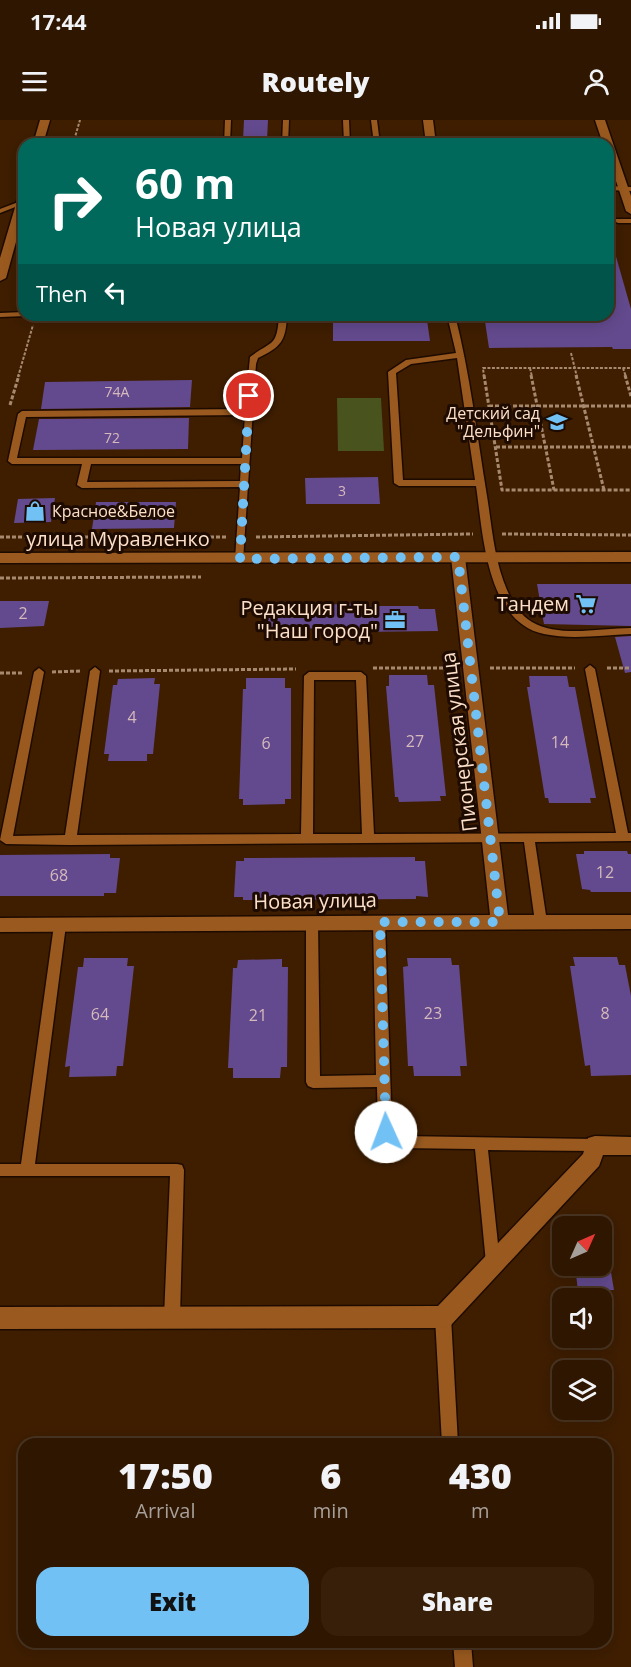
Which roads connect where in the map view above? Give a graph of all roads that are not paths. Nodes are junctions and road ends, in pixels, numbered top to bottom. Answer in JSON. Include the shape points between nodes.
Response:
{"nodes":[{"id":1,"x":45,"y":120,"type":"edge"},
{"id":2,"x":228,"y":120,"type":"edge"},
{"id":3,"x":286,"y":120,"type":"edge"},
{"id":4,"x":346,"y":120,"type":"edge"},
{"id":5,"x":374,"y":120,"type":"edge"},
{"id":6,"x":428,"y":120,"type":"edge"},
{"id":7,"x":600,"y":120,"type":"edge"},
{"id":8,"x":40,"y":138,"type":"edge"},
{"id":9,"x":227,"y":138,"type":"edge"},
{"id":10,"x":285,"y":138,"type":"edge"},
{"id":11,"x":348,"y":138,"type":"edge"},
{"id":12,"x":376,"y":138,"type":"edge"},
{"id":13,"x":430,"y":138,"type":"edge"},
{"id":14,"x":607,"y":138,"type":"edge"},
{"id":15,"x":614,"y":156,"type":"edge"},
{"id":16,"x":627,"y":189,"type":"edge"},
{"id":17,"x":18,"y":201,"type":"edge"},
{"id":18,"x":0,"y":211,"type":"edge"},
{"id":19,"x":631,"y":211,"type":"edge"},
{"id":20,"x":18,"y":215,"type":"edge"},
{"id":21,"x":618,"y":221,"type":"dead end"},
{"id":22,"x":631,"y":221,"type":"edge"},
{"id":23,"x":0,"y":278,"type":"edge"},
{"id":24,"x":18,"y":314,"type":"edge"},
{"id":25,"x":0,"y":315,"type":"edge"},
{"id":26,"x":283,"y":321,"type":"edge"},
{"id":27,"x":453,"y":321,"type":"edge"},
{"id":28,"x":460,"y":355,"type":"junction"},
{"id":29,"x":248,"y":412,"type":"junction"},
{"id":30,"x":244,"y":461,"type":"junction"},
{"id":31,"x":87,"y":462,"type":"junction"},
{"id":32,"x":480,"y":483,"type":"junction"},
{"id":33,"x":243,"y":484,"type":"junction"},
{"id":34,"x":458,"y":557,"type":"junction"},
{"id":35,"x":492,"y":557,"type":"junction"},
{"id":36,"x":631,"y":557,"type":"edge"},
{"id":37,"x":0,"y":558,"type":"edge"},
{"id":38,"x":240,"y":559,"type":"junction"},
{"id":39,"x":631,"y":631,"type":"edge"},
{"id":40,"x":590,"y":669,"type":"dead end"},
{"id":41,"x":95,"y":671,"type":"dead end"},
{"id":42,"x":39,"y":672,"type":"dead end"},
{"id":43,"x":627,"y":837,"type":"edge"},
{"id":44,"x":307,"y":838,"type":"junction"},
{"id":45,"x":368,"y":838,"type":"junction"},
{"id":46,"x":491,"y":838,"type":"junction"},
{"id":47,"x":529,"y":838,"type":"junction"},
{"id":48,"x":70,"y":841,"type":"junction"},
{"id":49,"x":380,"y":922,"type":"junction"},
{"id":50,"x":500,"y":922,"type":"junction"},
{"id":51,"x":541,"y":922,"type":"junction"},
{"id":52,"x":631,"y":922,"type":"edge"},
{"id":53,"x":312,"y":923,"type":"junction"},
{"id":54,"x":60,"y":925,"type":"junction"},
{"id":55,"x":0,"y":926,"type":"edge"},
{"id":56,"x":383,"y":1081,"type":"junction"},
{"id":57,"x":482,"y":1144,"type":"junction"},
{"id":58,"x":595,"y":1145,"type":"junction"},
{"id":59,"x":631,"y":1146,"type":"edge"},
{"id":60,"x":0,"y":1170,"type":"edge"},
{"id":61,"x":27,"y":1170,"type":"junction"},
{"id":62,"x":493,"y":1263,"type":"junction"},
{"id":63,"x":172,"y":1317,"type":"junction"},
{"id":64,"x":442,"y":1317,"type":"junction"},
{"id":65,"x":0,"y":1318,"type":"edge"},
{"id":66,"x":450,"y":1438,"type":"edge"},
{"id":67,"x":462,"y":1648,"type":"edge"},
{"id":68,"x":464,"y":1667,"type":"edge"}],
"edges":[{"from":1,"to":8,"type":"street"},
{"from":2,"to":9,"type":"lane"},
{"from":3,"to":10,"type":"lane"},
{"from":4,"to":11,"type":"lane"},
{"from":5,"to":12,"type":"lane"},
{"from":6,"to":13,"type":"street"},
{"from":7,"to":14,"type":"street"},
{"from":15,"to":16,"type":"street"},
{"from":16,"to":19,"type":"street"},
{"from":17,"to":18,"type":"lane"},
{"from":20,"to":23,"type":"street"},
{"from":21,"to":22,"type":"lane"},
{"from":24,"to":25,"type":"lane"},
{"from":26,"to":29,"type":"lane","via":[[281,341],[253,360]]},
{"from":27,"to":28,"type":"lane"},
{"from":28,"to":32,"type":"lane"},
{"from":28,"to":32,"type":"lane","via":[[409,362],[392,372],[399,483]]},
{"from":29,"to":30,"type":"lane"},
{"from":29,"to":31,"type":"lane","via":[[22,414],[12,461]]},
{"from":30,"to":31,"type":"lane"},
{"from":30,"to":33,"type":"lane"},
{"from":31,"to":33,"type":"lane","via":[[82,485]]},
{"from":32,"to":35,"type":"lane"},
{"from":33,"to":38,"type":"lane"},
{"from":34,"to":35,"type":"street","name":"улица Муравленко"},
{"from":34,"to":38,"type":"street","name":"улица Муравленко"},
{"from":34,"to":46,"type":"street","name":"Пионерская улица"},
{"from":35,"to":36,"type":"street","name":"улица Муравленко"},
{"from":35,"to":39,"type":"lane","via":[[499,586],[514,611],[530,625],[555,632]]},
{"from":37,"to":38,"type":"street","name":"улица Муравленко"},
{"from":40,"to":43,"type":"lane"},
{"from":41,"to":48,"type":"lane"},
{"from":42,"to":48,"type":"lane","via":[[6,840]]},
{"from":43,"to":47,"type":"lane"},
{"from":44,"to":45,"type":"lane"},
{"from":44,"to":45,"type":"lane","via":[[309,676],[361,676]]},
{"from":44,"to":48,"type":"lane"},
{"from":45,"to":46,"type":"lane"},
{"from":46,"to":47,"type":"lane"},
{"from":46,"to":50,"type":"street","name":"Пионерская улица"},
{"from":47,"to":51,"type":"lane"},
{"from":49,"to":50,"type":"street","name":"Новая улица"},
{"from":49,"to":53,"type":"street","name":"Новая улица"},
{"from":49,"to":56,"type":"lane"},
{"from":50,"to":51,"type":"street","name":"Новая улица"},
{"from":51,"to":52,"type":"street","name":"Новая улица"},
{"from":53,"to":54,"type":"street","name":"Новая улица"},
{"from":53,"to":56,"type":"lane","via":[[313,1082]]},
{"from":54,"to":55,"type":"street","name":"Новая улица"},
{"from":54,"to":61,"type":"lane"},
{"from":56,"to":57,"type":"lane","via":[[386,1132],[391,1139]]},
{"from":57,"to":58,"type":"lane"},
{"from":57,"to":62,"type":"lane"},
{"from":58,"to":59,"type":"street"},
{"from":58,"to":62,"type":"street","via":[[592,1159]]},
{"from":60,"to":61,"type":"lane"},
{"from":61,"to":63,"type":"lane","via":[[177,1170]]},
{"from":62,"to":64,"type":"street"},
{"from":63,"to":64,"type":"street"},
{"from":63,"to":65,"type":"street"},
{"from":64,"to":66,"type":"lane"},
{"from":67,"to":68,"type":"lane"}]}
